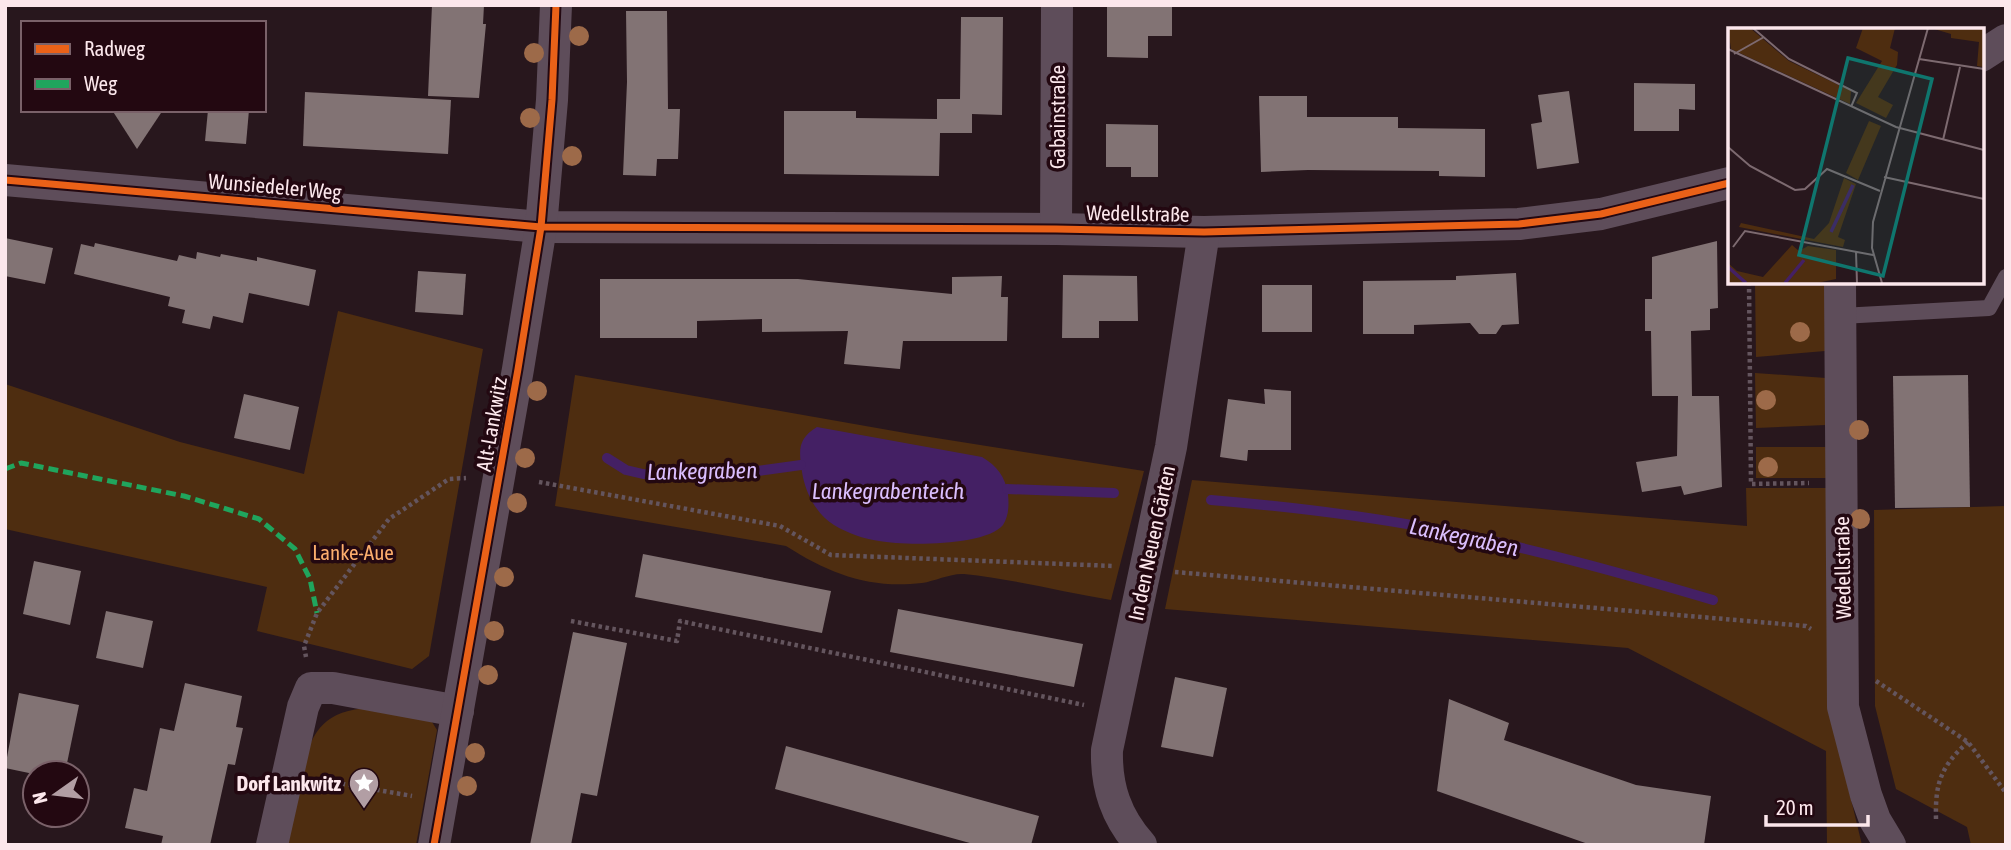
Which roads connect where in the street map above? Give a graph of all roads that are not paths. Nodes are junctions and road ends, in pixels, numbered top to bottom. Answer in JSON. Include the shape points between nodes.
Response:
{"nodes":[{"id":1,"x":556,"y":5,"type":"edge"},
{"id":2,"x":1057,"y":5,"type":"edge"},
{"id":3,"x":2006,"y":40,"type":"edge"},
{"id":4,"x":1983,"y":54,"type":"edge"},
{"id":5,"x":5,"y":180,"type":"edge"},
{"id":6,"x":1728,"y":183,"type":"edge"},
{"id":7,"x":541,"y":227,"type":"junction"},
{"id":8,"x":1056,"y":229,"type":"junction"},
{"id":9,"x":1204,"y":232,"type":"junction"},
{"id":10,"x":2006,"y":277,"type":"edge"},
{"id":11,"x":1840,"y":284,"type":"edge"},
{"id":12,"x":1840,"y":316,"type":"junction"},
{"id":13,"x":458,"y":711,"type":"junction"},
{"id":14,"x":272,"y":845,"type":"edge"},
{"id":15,"x":434,"y":845,"type":"edge"},
{"id":16,"x":1141,"y":845,"type":"edge"},
{"id":17,"x":1890,"y":845,"type":"edge"}],
"edges":[{"from":1,"to":7,"type":"street","name":"Alt-Lankwitz"},
{"from":2,"to":8,"type":"street","name":"Gabainstraße"},
{"from":3,"to":4,"type":"street"},
{"from":5,"to":7,"type":"street","name":"Wunsiedeler Weg"},
{"from":6,"to":9,"type":"street","name":"Wedellstraße","via":[[1601,214],[1520,224]]},
{"from":7,"to":8,"type":"street","name":"Wedellstraße"},
{"from":7,"to":13,"type":"street","name":"Alt-Lankwitz"},
{"from":8,"to":9,"type":"street","name":"Wedellstraße"},
{"from":9,"to":16,"type":"street","name":"In den Neuen Gärten","via":[[1171,447],[1107,750],[1111,794],[1120,817]]},
{"from":10,"to":12,"type":"lane","via":[[1989,308]]},
{"from":11,"to":12,"type":"street","name":"Wedellstraße"},
{"from":12,"to":17,"type":"street","name":"Wedellstraße","via":[[1843,708],[1866,795]]},
{"from":13,"to":14,"type":"street","via":[[311,688]]},
{"from":13,"to":15,"type":"street","name":"Alt-Lankwitz"}]}
